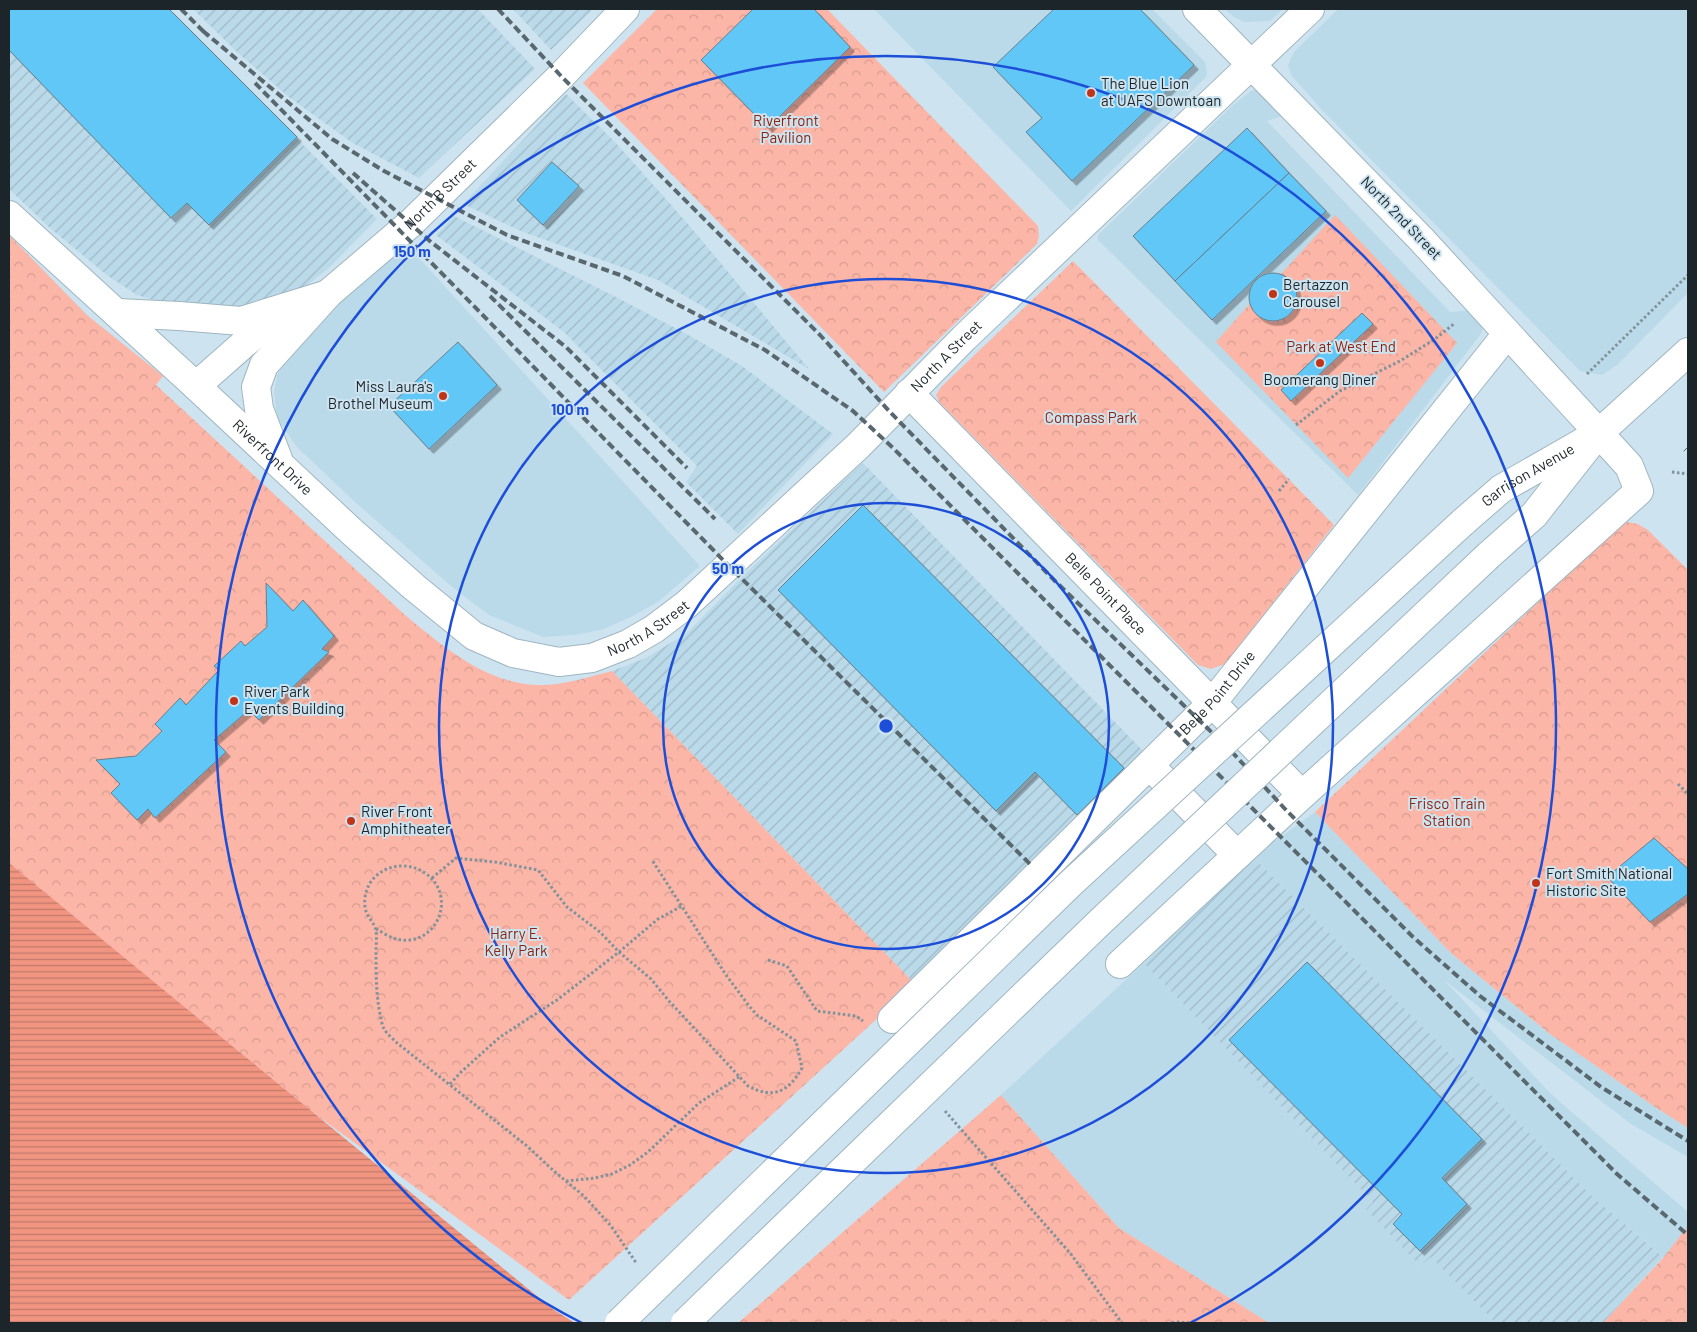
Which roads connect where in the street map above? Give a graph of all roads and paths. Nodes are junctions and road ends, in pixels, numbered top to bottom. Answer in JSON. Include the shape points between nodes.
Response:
{"nodes":[{"id":1,"x":625,"y":9,"type":"edge"},
{"id":2,"x":1197,"y":9,"type":"edge"},
{"id":3,"x":1310,"y":9,"type":"edge"},
{"id":4,"x":1252,"y":64,"type":"junction"},
{"id":5,"x":9,"y":215,"type":"edge"},
{"id":6,"x":1688,"y":275,"type":"edge"},
{"id":7,"x":330,"y":293,"type":"junction"},
{"id":8,"x":286,"y":307,"type":"junction"},
{"id":9,"x":118,"y":313,"type":"junction"},
{"id":10,"x":1455,"y":323,"type":"dead end"},
{"id":11,"x":1507,"y":334,"type":"junction"},
{"id":12,"x":1688,"y":352,"type":"edge"},
{"id":13,"x":1587,"y":374,"type":"dead end"},
{"id":14,"x":196,"y":386,"type":"junction"},
{"id":15,"x":909,"y":393,"type":"junction"},
{"id":16,"x":1296,"y":425,"type":"dead end"},
{"id":17,"x":1599,"y":433,"type":"junction"},
{"id":18,"x":280,"y":465,"type":"junction"},
{"id":19,"x":1672,"y":472,"type":"dead end"},
{"id":20,"x":1688,"y":474,"type":"edge"},
{"id":21,"x":1289,"y":479,"type":"dead end"},
{"id":22,"x":1279,"y":491,"type":"dead end"},
{"id":23,"x":559,"y":662,"type":"joint"},
{"id":24,"x":1212,"y":703,"type":"junction"},
{"id":25,"x":1149,"y":766,"type":"junction"},
{"id":26,"x":1678,"y":784,"type":"dead end"},
{"id":27,"x":1302,"y":794,"type":"junction"},
{"id":28,"x":1688,"y":794,"type":"edge"},
{"id":29,"x":1237,"y":855,"type":"junction"},
{"id":30,"x":652,"y":860,"type":"dead end"},
{"id":31,"x":432,"y":878,"type":"junction"},
{"id":32,"x":682,"y":906,"type":"junction"},
{"id":33,"x":376,"y":929,"type":"junction"},
{"id":34,"x":619,"y":952,"type":"junction"},
{"id":35,"x":768,"y":960,"type":"dead end"},
{"id":36,"x":1120,"y":964,"type":"dead end"},
{"id":37,"x":880,"y":1022,"type":"joint"},
{"id":38,"x":738,"y":1077,"type":"junction"},
{"id":39,"x":450,"y":1084,"type":"junction"},
{"id":40,"x":940,"y":1105,"type":"dead end"},
{"id":41,"x":566,"y":1181,"type":"junction"},
{"id":42,"x":638,"y":1267,"type":"dead end"},
{"id":43,"x":619,"y":1323,"type":"edge"},
{"id":44,"x":685,"y":1323,"type":"edge"},
{"id":45,"x":1122,"y":1323,"type":"edge"},
{"id":46,"x":1172,"y":1323,"type":"edge"},
{"id":47,"x":1194,"y":1323,"type":"edge"}],
"edges":[{"from":1,"to":7,"type":"main road","name":"North B Street","via":[[412,223]]},
{"from":2,"to":4,"type":"main road","name":"North 2nd Street"},
{"from":3,"to":4,"type":"main road","name":"North A Street"},
{"from":4,"to":11,"type":"main road","name":"North 2nd Street","via":[[1421,239]]},
{"from":4,"to":15,"type":"main road","name":"North A Street"},
{"from":5,"to":9,"type":"main road","name":"Riverfront Drive"},
{"from":6,"to":13,"type":"path"},
{"from":7,"to":8,"type":"main road"},
{"from":7,"to":18,"type":"main road","name":"North B Street","via":[[264,365],[256,387],[259,409]]},
{"from":8,"to":9,"type":"main road","via":[[241,321]]},
{"from":8,"to":14,"type":"main road"},
{"from":9,"to":14,"type":"main road","name":"Riverfront Drive"},
{"from":10,"to":16,"type":"path","via":[[1400,361],[1340,391]]},
{"from":11,"to":17,"type":"main road","name":"North 2nd Street"},
{"from":11,"to":24,"type":"main road","name":"Belle Point Drive"},
{"from":12,"to":17,"type":"main road","name":"Garrison Avenue"},
{"from":14,"to":18,"type":"main road","name":"Riverfront Drive"},
{"from":15,"to":23,"type":"main road","name":"North A Street","via":[[858,446],[654,630],[592,658]]},
{"from":15,"to":24,"type":"main road","name":"Belle Point Place"},
{"from":17,"to":27,"type":"main road","name":"North 2nd Street","via":[[1628,466],[1639,491]]},
{"from":17,"to":43,"type":"main road","name":"Garrison Avenue","bridge":true,"via":[[1501,488],[1462,523],[1070,884]]},
{"from":17,"to":44,"type":"main road","name":"Garrison Avenue","bridge":true,"via":[[1534,516],[1107,915]]},
{"from":18,"to":23,"type":"main road","name":"Riverfront Drive","via":[[414,587],[474,636],[513,654]]},
{"from":19,"to":20,"type":"path"},
{"from":21,"to":22,"type":"path"},
{"from":24,"to":25,"type":"main road","name":"Belle Point Drive"},
{"from":24,"to":27,"type":"main road","name":"Belle Point Place"},
{"from":25,"to":29,"type":"main road"},
{"from":25,"to":37,"type":"main road","name":"Belle Point Drive"},
{"from":26,"to":28,"type":"path"},
{"from":27,"to":29,"type":"main road"},
{"from":29,"to":36,"type":"main road"},
{"from":30,"to":32,"type":"path"},
{"from":31,"to":33,"type":"path","via":[[442,900],[442,912],[428,932],[409,940],[396,939]]},
{"from":31,"to":33,"type":"path","via":[[411,866],[396,865],[374,876],[365,896],[365,908]]},
{"from":31,"to":34,"type":"path","via":[[456,858],[538,870],[567,907],[600,932]]},
{"from":32,"to":34,"type":"path","via":[[658,919]]},
{"from":32,"to":38,"type":"path","via":[[749,1006],[796,1041],[802,1068],[796,1080],[784,1090],[759,1092]]},
{"from":33,"to":39,"type":"path","via":[[376,978],[383,1028],[397,1043]]},
{"from":34,"to":38,"type":"path","via":[[651,979]]},
{"from":34,"to":39,"type":"path","via":[[557,1000],[500,1037]]},
{"from":35,"to":37,"type":"path","via":[[787,966],[817,1011]]},
{"from":38,"to":41,"type":"path","via":[[699,1103],[630,1165],[612,1174]]},
{"from":39,"to":41,"type":"path"},
{"from":40,"to":45,"type":"path","via":[[1070,1254]]},
{"from":41,"to":42,"type":"path","via":[[611,1226]]},
{"from":46,"to":47,"type":"path"}]}
